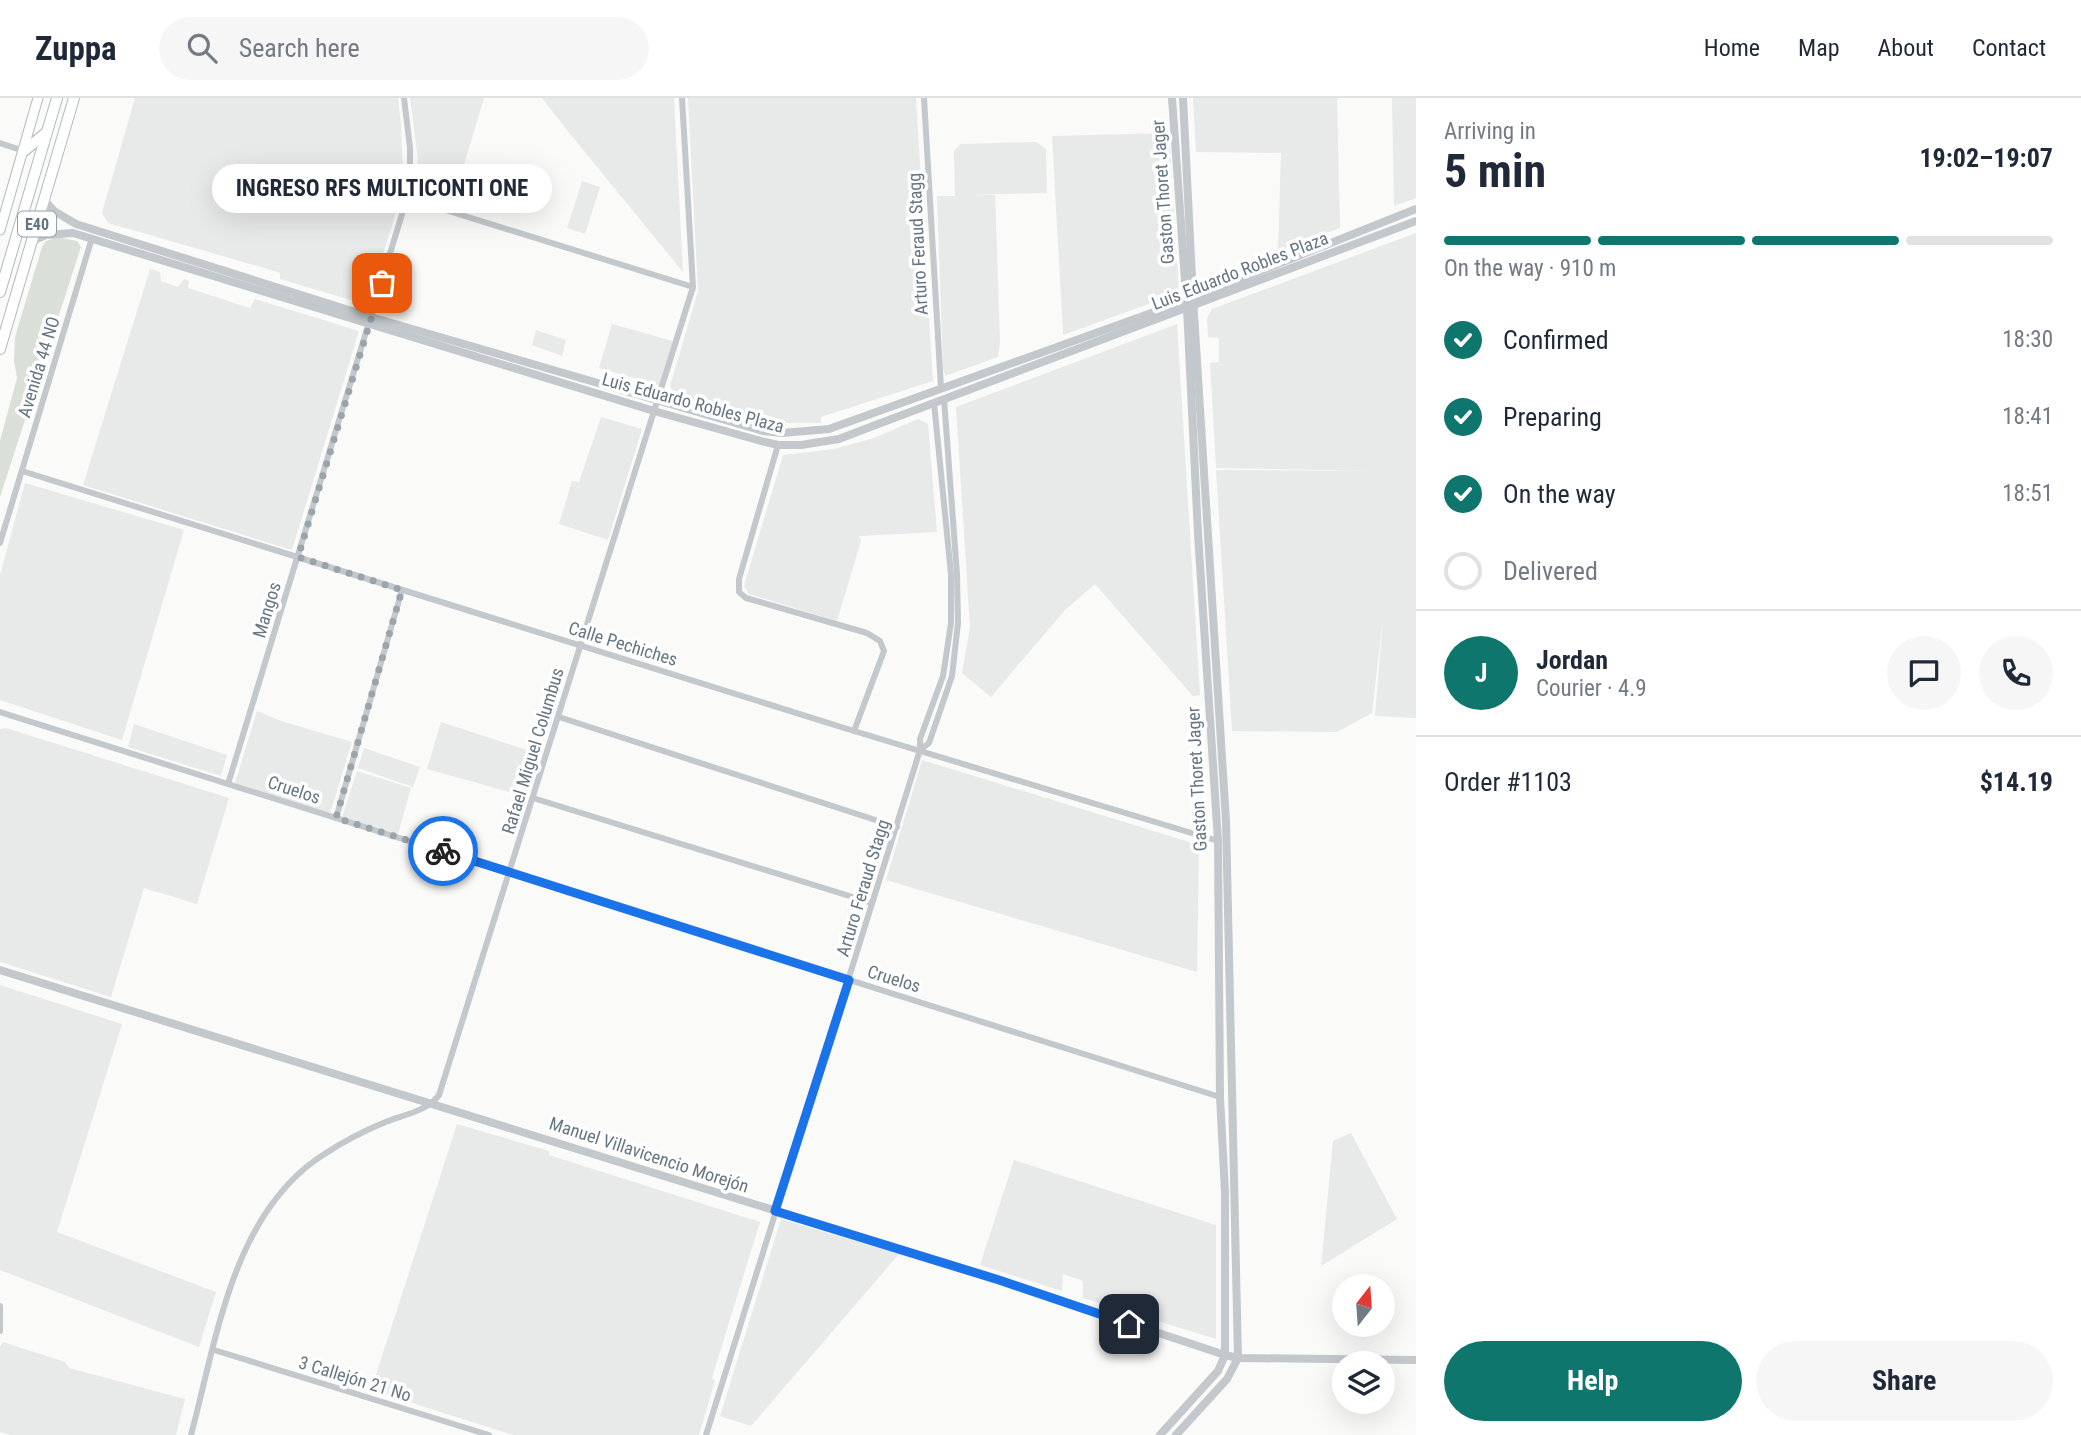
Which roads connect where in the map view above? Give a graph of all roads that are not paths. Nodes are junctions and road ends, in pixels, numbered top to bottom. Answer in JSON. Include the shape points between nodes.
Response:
{"nodes":[{"id":1,"x":38,"y":98,"type":"edge"},
{"id":2,"x":57,"y":98,"type":"edge"},
{"id":3,"x":404,"y":98,"type":"edge"},
{"id":4,"x":682,"y":98,"type":"edge"},
{"id":5,"x":924,"y":98,"type":"edge"},
{"id":6,"x":1172,"y":98,"type":"edge"},
{"id":7,"x":1184,"y":98,"type":"edge"},
{"id":8,"x":74,"y":102,"type":"edge"},
{"id":9,"x":47,"y":132,"type":"junction"},
{"id":10,"x":0,"y":144,"type":"edge"},
{"id":11,"x":24,"y":151,"type":"junction"},
{"id":12,"x":407,"y":198,"type":"junction"},
{"id":13,"x":44,"y":200,"type":"junction"},
{"id":14,"x":1416,"y":209,"type":"edge"},
{"id":15,"x":1416,"y":221,"type":"edge"},
{"id":16,"x":0,"y":230,"type":"edge"},
{"id":17,"x":92,"y":238,"type":"junction"},
{"id":18,"x":32,"y":241,"type":"junction"},
{"id":19,"x":693,"y":287,"type":"junction"},
{"id":20,"x":0,"y":292,"type":"edge"},
{"id":21,"x":1190,"y":303,"type":"junction"},
{"id":22,"x":370,"y":321,"type":"junction"},
{"id":23,"x":0,"y":349,"type":"edge"},
{"id":24,"x":941,"y":388,"type":"junction"},
{"id":25,"x":944,"y":399,"type":"junction"},
{"id":26,"x":658,"y":400,"type":"junction"},
{"id":27,"x":934,"y":403,"type":"junction"},
{"id":28,"x":654,"y":411,"type":"junction"},
{"id":29,"x":778,"y":445,"type":"junction"},
{"id":30,"x":22,"y":471,"type":"junction"},
{"id":31,"x":0,"y":543,"type":"edge"},
{"id":32,"x":298,"y":557,"type":"junction"},
{"id":33,"x":402,"y":590,"type":"junction"},
{"id":34,"x":581,"y":646,"type":"junction"},
{"id":35,"x":0,"y":712,"type":"edge"},
{"id":36,"x":559,"y":717,"type":"junction"},
{"id":37,"x":854,"y":731,"type":"junction"},
{"id":38,"x":920,"y":750,"type":"junction"},
{"id":39,"x":228,"y":784,"type":"junction"},
{"id":40,"x":533,"y":797,"type":"junction"},
{"id":41,"x":336,"y":818,"type":"junction"},
{"id":42,"x":897,"y":827,"type":"junction"},
{"id":43,"x":1218,"y":841,"type":"junction"},
{"id":44,"x":510,"y":873,"type":"junction"},
{"id":45,"x":872,"y":903,"type":"junction"},
{"id":46,"x":0,"y":970,"type":"edge"},
{"id":47,"x":849,"y":980,"type":"junction"},
{"id":48,"x":1220,"y":1097,"type":"junction"},
{"id":49,"x":433,"y":1103,"type":"junction"},
{"id":50,"x":775,"y":1211,"type":"junction"},
{"id":51,"x":0,"y":1306,"type":"edge"},
{"id":52,"x":0,"y":1331,"type":"edge"},
{"id":53,"x":214,"y":1350,"type":"junction"},
{"id":54,"x":1225,"y":1355,"type":"junction"},
{"id":55,"x":1238,"y":1358,"type":"junction"},
{"id":56,"x":1416,"y":1360,"type":"edge"},
{"id":57,"x":458,"y":1426,"type":"junction"},
{"id":58,"x":191,"y":1435,"type":"edge"},
{"id":59,"x":455,"y":1435,"type":"edge"},
{"id":60,"x":489,"y":1435,"type":"edge"},
{"id":61,"x":706,"y":1435,"type":"edge"},
{"id":62,"x":1160,"y":1435,"type":"edge"},
{"id":63,"x":1175,"y":1435,"type":"edge"}],
"edges":[{"from":1,"to":11,"type":"main road"},
{"from":2,"to":9,"type":"highway","number":"E40"},
{"from":3,"to":12,"type":"street","name":"Mangos","via":[[411,148]]},
{"from":4,"to":19,"type":"street","name":"Rafael Miguel Columbus"},
{"from":5,"to":24,"type":"street","name":"Arturo Feraud Stagg"},
{"from":6,"to":21,"type":"street","name":"Gaston Thoret Jager"},
{"from":7,"to":21,"type":"street","name":"Gaston Thoret Jager"},
{"from":8,"to":13,"type":"highway","number":"E40"},
{"from":9,"to":11,"type":"highway"},
{"from":9,"to":20,"type":"highway","number":"E40"},
{"from":10,"to":11,"type":"street"},
{"from":11,"to":16,"type":"main road"},
{"from":12,"to":19,"type":"street"},
{"from":12,"to":22,"type":"street","name":"Mangos"},
{"from":13,"to":18,"type":"highway","number":"E40"},
{"from":13,"to":22,"type":"street","name":"Luis Eduardo Robles Plaza","via":[[76,224]]},
{"from":14,"to":21,"type":"street","name":"Luis Eduardo Robles Plaza"},
{"from":15,"to":21,"type":"street","name":"Luis Eduardo Robles Plaza"},
{"from":17,"to":18,"type":"street","name":"Luis Eduardo Robles Plaza","via":[[58,232]]},
{"from":17,"to":22,"type":"street","name":"Luis Eduardo Robles Plaza"},
{"from":17,"to":30,"type":"street","name":"Avenida 44 NO"},
{"from":18,"to":23,"type":"highway","number":"E40"},
{"from":19,"to":26,"type":"street","name":"Rafael Miguel Columbus"},
{"from":21,"to":24,"type":"street","name":"Luis Eduardo Robles Plaza"},
{"from":21,"to":25,"type":"street","name":"Luis Eduardo Robles Plaza"},
{"from":21,"to":43,"type":"street","name":"Gaston Thoret Jager","via":[[1198,534]]},
{"from":21,"to":55,"type":"street","name":"Gaston Thoret Jager","via":[[1226,821]]},
{"from":22,"to":26,"type":"street","name":"Luis Eduardo Robles Plaza"},
{"from":22,"to":28,"type":"street","name":"Luis Eduardo Robles Plaza"},
{"from":22,"to":32,"type":"street","name":"Mangos"},
{"from":24,"to":26,"type":"street","name":"Luis Eduardo Robles Plaza","via":[[829,429],[791,433],[763,431]]},
{"from":25,"to":27,"type":"street","name":"Luis Eduardo Robles Plaza"},
{"from":25,"to":38,"type":"street","name":"Arturo Feraud Stagg","via":[[957,573],[957,644],[952,676],[929,743]]},
{"from":26,"to":28,"type":"street","name":"Rafael Miguel Columbus"},
{"from":27,"to":29,"type":"street","name":"Luis Eduardo Robles Plaza","via":[[839,439]]},
{"from":27,"to":38,"type":"street","name":"Arturo Feraud Stagg","via":[[951,574],[951,623],[945,668]]},
{"from":28,"to":29,"type":"street","name":"Luis Eduardo Robles Plaza"},
{"from":28,"to":34,"type":"street","name":"Rafael Miguel Columbus"},
{"from":29,"to":37,"type":"street","via":[[739,592],[880,641],[884,651]]},
{"from":30,"to":31,"type":"street","name":"Avenida 44 NO"},
{"from":30,"to":32,"type":"street","name":"Calle Pechiches"},
{"from":32,"to":33,"type":"street","name":"Calle Pechiches"},
{"from":32,"to":39,"type":"street","name":"Mangos"},
{"from":33,"to":34,"type":"street","name":"Calle Pechiches"},
{"from":33,"to":41,"type":"street"},
{"from":34,"to":36,"type":"street","name":"Rafael Miguel Columbus"},
{"from":34,"to":37,"type":"street","name":"Calle Pechiches"},
{"from":35,"to":39,"type":"street","name":"Cruelos"},
{"from":36,"to":40,"type":"street","name":"Rafael Miguel Columbus"},
{"from":36,"to":42,"type":"street"},
{"from":37,"to":38,"type":"street","name":"Calle Pechiches"},
{"from":38,"to":42,"type":"street","name":"Arturo Feraud Stagg"},
{"from":38,"to":43,"type":"street","name":"Calle Pechiches"},
{"from":39,"to":41,"type":"street","name":"Cruelos"},
{"from":40,"to":44,"type":"street","name":"Rafael Miguel Columbus"},
{"from":40,"to":45,"type":"street"},
{"from":41,"to":44,"type":"street","name":"Cruelos"},
{"from":42,"to":45,"type":"street","name":"Arturo Feraud Stagg"},
{"from":43,"to":48,"type":"street","name":"Gaston Thoret Jager"},
{"from":44,"to":47,"type":"street","name":"Cruelos"},
{"from":44,"to":49,"type":"street","name":"Rafael Miguel Columbus"},
{"from":45,"to":47,"type":"street","name":"Arturo Feraud Stagg"},
{"from":46,"to":49,"type":"street","name":"Manuel Villavicencio Morejón"},
{"from":47,"to":48,"type":"street","name":"Cruelos"},
{"from":47,"to":50,"type":"street","name":"Arturo Feraud Stagg"},
{"from":48,"to":54,"type":"street","name":"Gaston Thoret Jager"},
{"from":49,"to":50,"type":"street","name":"Manuel Villavicencio Morejón"},
{"from":49,"to":53,"type":"street","via":[[324,1154],[279,1192],[251,1235]]},
{"from":50,"to":54,"type":"street","name":"Manuel Villavicencio Morejón"},
{"from":50,"to":61,"type":"street","name":"Arturo Feraud Stagg"},
{"from":51,"to":52,"type":"street"},
{"from":53,"to":57,"type":"street","name":"3 Callejón 21 No"},
{"from":53,"to":58,"type":"street"},
{"from":54,"to":55,"type":"street","name":"Manuel Villavicencio Morejón"},
{"from":54,"to":62,"type":"street","via":[[1218,1371]]},
{"from":55,"to":56,"type":"street","name":"Manuel Villavicencio Morejón"},
{"from":55,"to":63,"type":"street","via":[[1227,1379]]},
{"from":57,"to":59,"type":"street"},
{"from":57,"to":60,"type":"street","name":"3 Callejón 21 No"}]}
